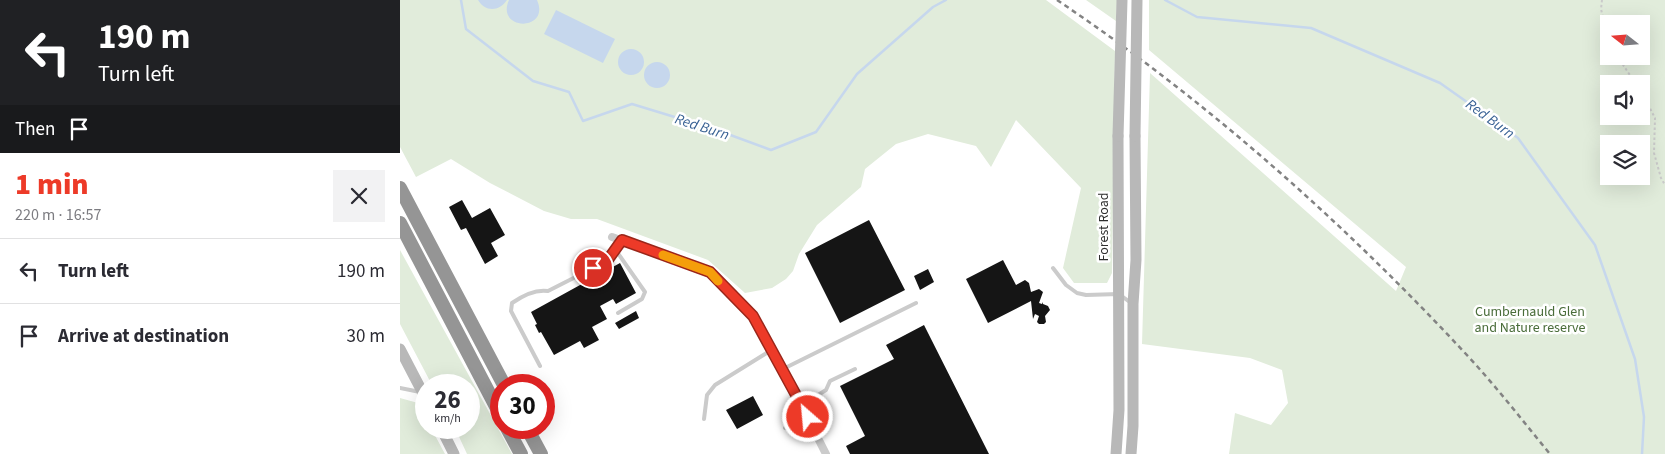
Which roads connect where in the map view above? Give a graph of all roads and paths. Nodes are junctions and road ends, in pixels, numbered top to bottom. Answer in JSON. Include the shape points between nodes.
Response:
{"nodes":[{"id":1,"x":1122,"y":0,"type":"edge"},
{"id":2,"x":1137,"y":0,"type":"edge"},
{"id":3,"x":1602,"y":0,"type":"edge"},
{"id":4,"x":1602,"y":15,"type":"edge"},
{"id":5,"x":1650,"y":108,"type":"edge"},
{"id":6,"x":1665,"y":185,"type":"edge"},
{"id":7,"x":400,"y":188,"type":"edge"},
{"id":8,"x":400,"y":223,"type":"edge"},
{"id":9,"x":612,"y":237,"type":"dead end"},
{"id":10,"x":622,"y":240,"type":"junction"},
{"id":11,"x":615,"y":249,"type":"junction"},
{"id":12,"x":1053,"y":268,"type":"dead end"},
{"id":13,"x":1119,"y":294,"type":"junction"},
{"id":14,"x":916,"y":303,"type":"dead end"},
{"id":15,"x":1133,"y":304,"type":"junction"},
{"id":16,"x":618,"y":313,"type":"dead end"},
{"id":17,"x":400,"y":349,"type":"edge"},
{"id":18,"x":773,"y":350,"type":"junction"},
{"id":19,"x":540,"y":366,"type":"dead end"},
{"id":20,"x":783,"y":369,"type":"junction"},
{"id":21,"x":855,"y":369,"type":"dead end"},
{"id":22,"x":498,"y":374,"type":"edge"},
{"id":23,"x":415,"y":377,"type":"edge"},
{"id":24,"x":400,"y":388,"type":"edge"},
{"id":25,"x":415,"y":393,"type":"edge"},
{"id":26,"x":490,"y":395,"type":"edge"},
{"id":27,"x":802,"y":405,"type":"junction"},
{"id":28,"x":808,"y":417,"type":"junction"},
{"id":29,"x":704,"y":419,"type":"dead end"},
{"id":30,"x":785,"y":428,"type":"dead end"},
{"id":31,"x":446,"y":439,"type":"edge"},
{"id":32,"x":514,"y":439,"type":"edge"},
{"id":33,"x":533,"y":439,"type":"edge"},
{"id":34,"x":454,"y":454,"type":"edge"},
{"id":35,"x":522,"y":454,"type":"edge"},
{"id":36,"x":541,"y":454,"type":"edge"},
{"id":37,"x":826,"y":454,"type":"edge"},
{"id":38,"x":1116,"y":454,"type":"edge"},
{"id":39,"x":1131,"y":454,"type":"edge"}],
"edges":[{"from":1,"to":13,"type":"street","name":"Forest Road","bridge":true,"via":[[1118,136]]},
{"from":2,"to":15,"type":"street","bridge":true},
{"from":3,"to":4,"type":"path"},
{"from":5,"to":6,"type":"path","via":[[1655,118],[1654,153]]},
{"from":7,"to":22,"type":"highway"},
{"from":8,"to":26,"type":"highway"},
{"from":9,"to":10,"type":"street"},
{"from":10,"to":11,"type":"lane"},
{"from":10,"to":18,"type":"street","via":[[710,272],[753,316]]},
{"from":11,"to":16,"type":"lane","via":[[645,292],[642,299]]},
{"from":11,"to":19,"type":"lane","via":[[607,261],[548,291],[522,296],[512,303],[511,311]]},
{"from":12,"to":13,"type":"lane","via":[[1077,293]]},
{"from":13,"to":15,"type":"lane"},
{"from":13,"to":38,"type":"street","name":"Forest Road"},
{"from":14,"to":20,"type":"lane"},
{"from":15,"to":39,"type":"street"},
{"from":17,"to":23,"type":"street"},
{"from":18,"to":20,"type":"street"},
{"from":18,"to":29,"type":"lane","via":[[715,385],[707,395]]},
{"from":20,"to":27,"type":"street"},
{"from":21,"to":27,"type":"lane","via":[[830,381],[826,390]]},
{"from":24,"to":25,"type":"lane"},
{"from":27,"to":28,"type":"street"},
{"from":28,"to":30,"type":"lane"},
{"from":28,"to":37,"type":"street"},
{"from":31,"to":34,"type":"street"},
{"from":32,"to":35,"type":"highway"},
{"from":33,"to":36,"type":"highway"}]}
